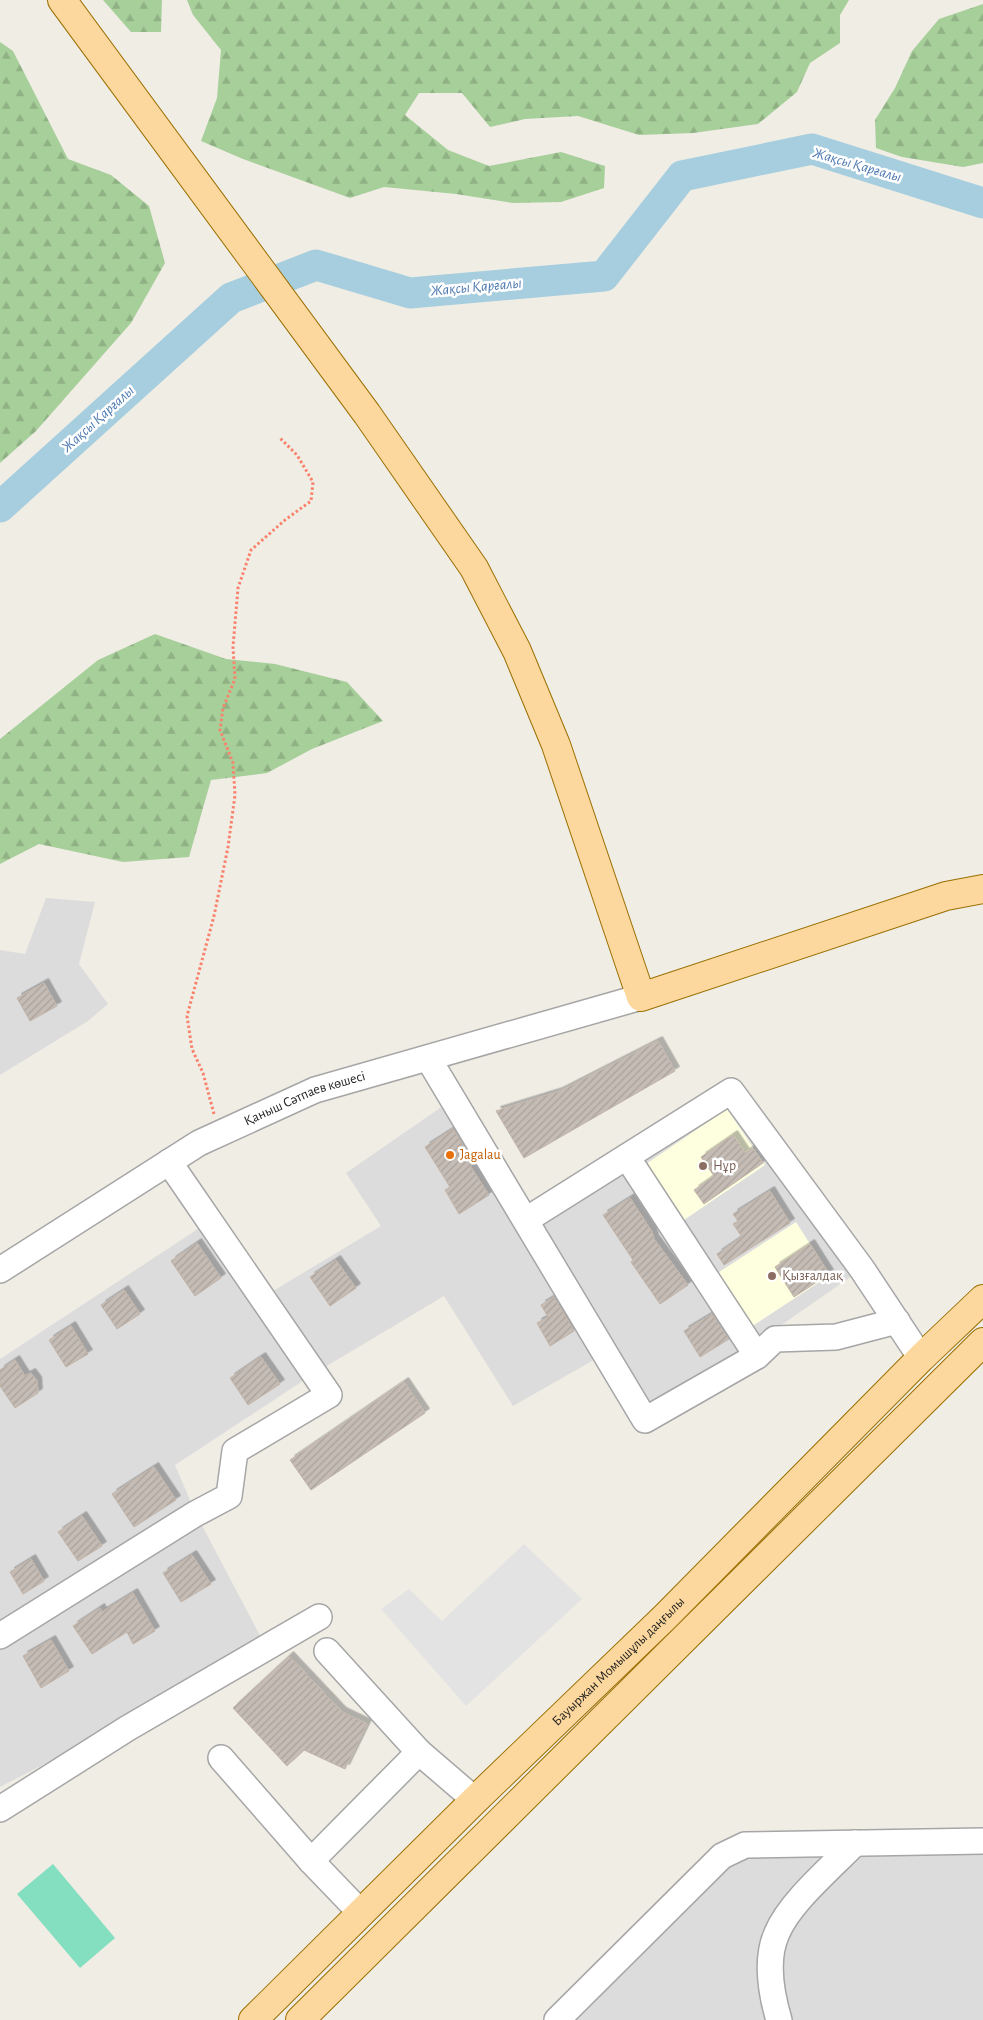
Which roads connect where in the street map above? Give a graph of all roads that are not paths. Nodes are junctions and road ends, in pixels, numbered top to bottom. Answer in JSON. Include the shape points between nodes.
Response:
{"nodes":[{"id":1,"x":62,"y":0,"type":"edge"},
{"id":2,"x":983,"y":889,"type":"edge"},
{"id":3,"x":641,"y":997,"type":"junction"},
{"id":4,"x":428,"y":1058,"type":"junction"},
{"id":5,"x":627,"y":1156,"type":"junction"},
{"id":6,"x":169,"y":1162,"type":"junction"},
{"id":7,"x":526,"y":1220,"type":"junction"},
{"id":8,"x":0,"y":1270,"type":"edge"},
{"id":9,"x":983,"y":1299,"type":"edge"},
{"id":10,"x":897,"y":1321,"type":"junction"},
{"id":11,"x":983,"y":1342,"type":"edge"},
{"id":12,"x":756,"y":1356,"type":"junction"},
{"id":13,"x":921,"y":1358,"type":"junction"},
{"id":14,"x":319,"y":1617,"type":"dead end"},
{"id":15,"x":0,"y":1636,"type":"edge"},
{"id":16,"x":327,"y":1651,"type":"dead end"},
{"id":17,"x":419,"y":1752,"type":"junction"},
{"id":18,"x":526,"y":1753,"type":"junction"},
{"id":19,"x":222,"y":1758,"type":"dead end"},
{"id":20,"x":547,"y":1775,"type":"junction"},
{"id":21,"x":475,"y":1800,"type":"junction"},
{"id":22,"x":0,"y":1809,"type":"edge"},
{"id":23,"x":983,"y":1841,"type":"edge"},
{"id":24,"x":855,"y":1843,"type":"junction"},
{"id":25,"x":311,"y":1861,"type":"junction"},
{"id":26,"x":361,"y":1913,"type":"junction"},
{"id":27,"x":253,"y":2020,"type":"edge"},
{"id":28,"x":300,"y":2020,"type":"edge"},
{"id":29,"x":557,"y":2020,"type":"edge"},
{"id":30,"x":779,"y":2020,"type":"edge"}],
"edges":[{"from":1,"to":3,"type":"main road","via":[[367,414],[474,568],[517,651],[556,745]]},
{"from":2,"to":3,"type":"main road","via":[[946,896]]},
{"from":3,"to":4,"type":"street","name":"Қаныш Сәтпаев көшесі"},
{"from":4,"to":6,"type":"street","name":"Қаныш Сәтпаев көшесі","via":[[315,1090],[200,1143]]},
{"from":4,"to":7,"type":"street"},
{"from":5,"to":7,"type":"street"},
{"from":5,"to":10,"type":"street","via":[[730,1091]]},
{"from":5,"to":12,"type":"street"},
{"from":6,"to":8,"type":"street","name":"Қаныш Сәтпаев көшесі"},
{"from":6,"to":15,"type":"street","via":[[329,1395],[235,1451],[229,1496]]},
{"from":7,"to":12,"type":"street","via":[[645,1420]]},
{"from":9,"to":13,"type":"main road","name":"Бауыржан Момышұлы даңғылы"},
{"from":10,"to":12,"type":"street","via":[[836,1337],[775,1339]]},
{"from":10,"to":13,"type":"street"},
{"from":11,"to":20,"type":"main road","name":"Бауыржан Момышұлы даңғылы"},
{"from":13,"to":18,"type":"main road","name":"Бауыржан Момышұлы даңғылы","via":[[706,1577]]},
{"from":14,"to":22,"type":"street","via":[[128,1728]]},
{"from":16,"to":17,"type":"street"},
{"from":17,"to":21,"type":"street"},
{"from":17,"to":25,"type":"street"},
{"from":18,"to":20,"type":"main road"},
{"from":18,"to":21,"type":"main road","name":"Бауыржан Момышұлы даңғылы"},
{"from":19,"to":25,"type":"street"},
{"from":20,"to":28,"type":"main road","name":"Бауыржан Момышұлы даңғылы"},
{"from":21,"to":26,"type":"main road","name":"Бауыржан Момышұлы даңғылы"},
{"from":23,"to":24,"type":"street"},
{"from":24,"to":29,"type":"street","via":[[745,1845],[722,1856]]},
{"from":24,"to":30,"type":"street","via":[[790,1910],[776,1934],[770,1962],[773,2000]]},
{"from":25,"to":26,"type":"street"},
{"from":26,"to":27,"type":"main road","name":"Бауыржан Момышұлы даңғылы"}]}
